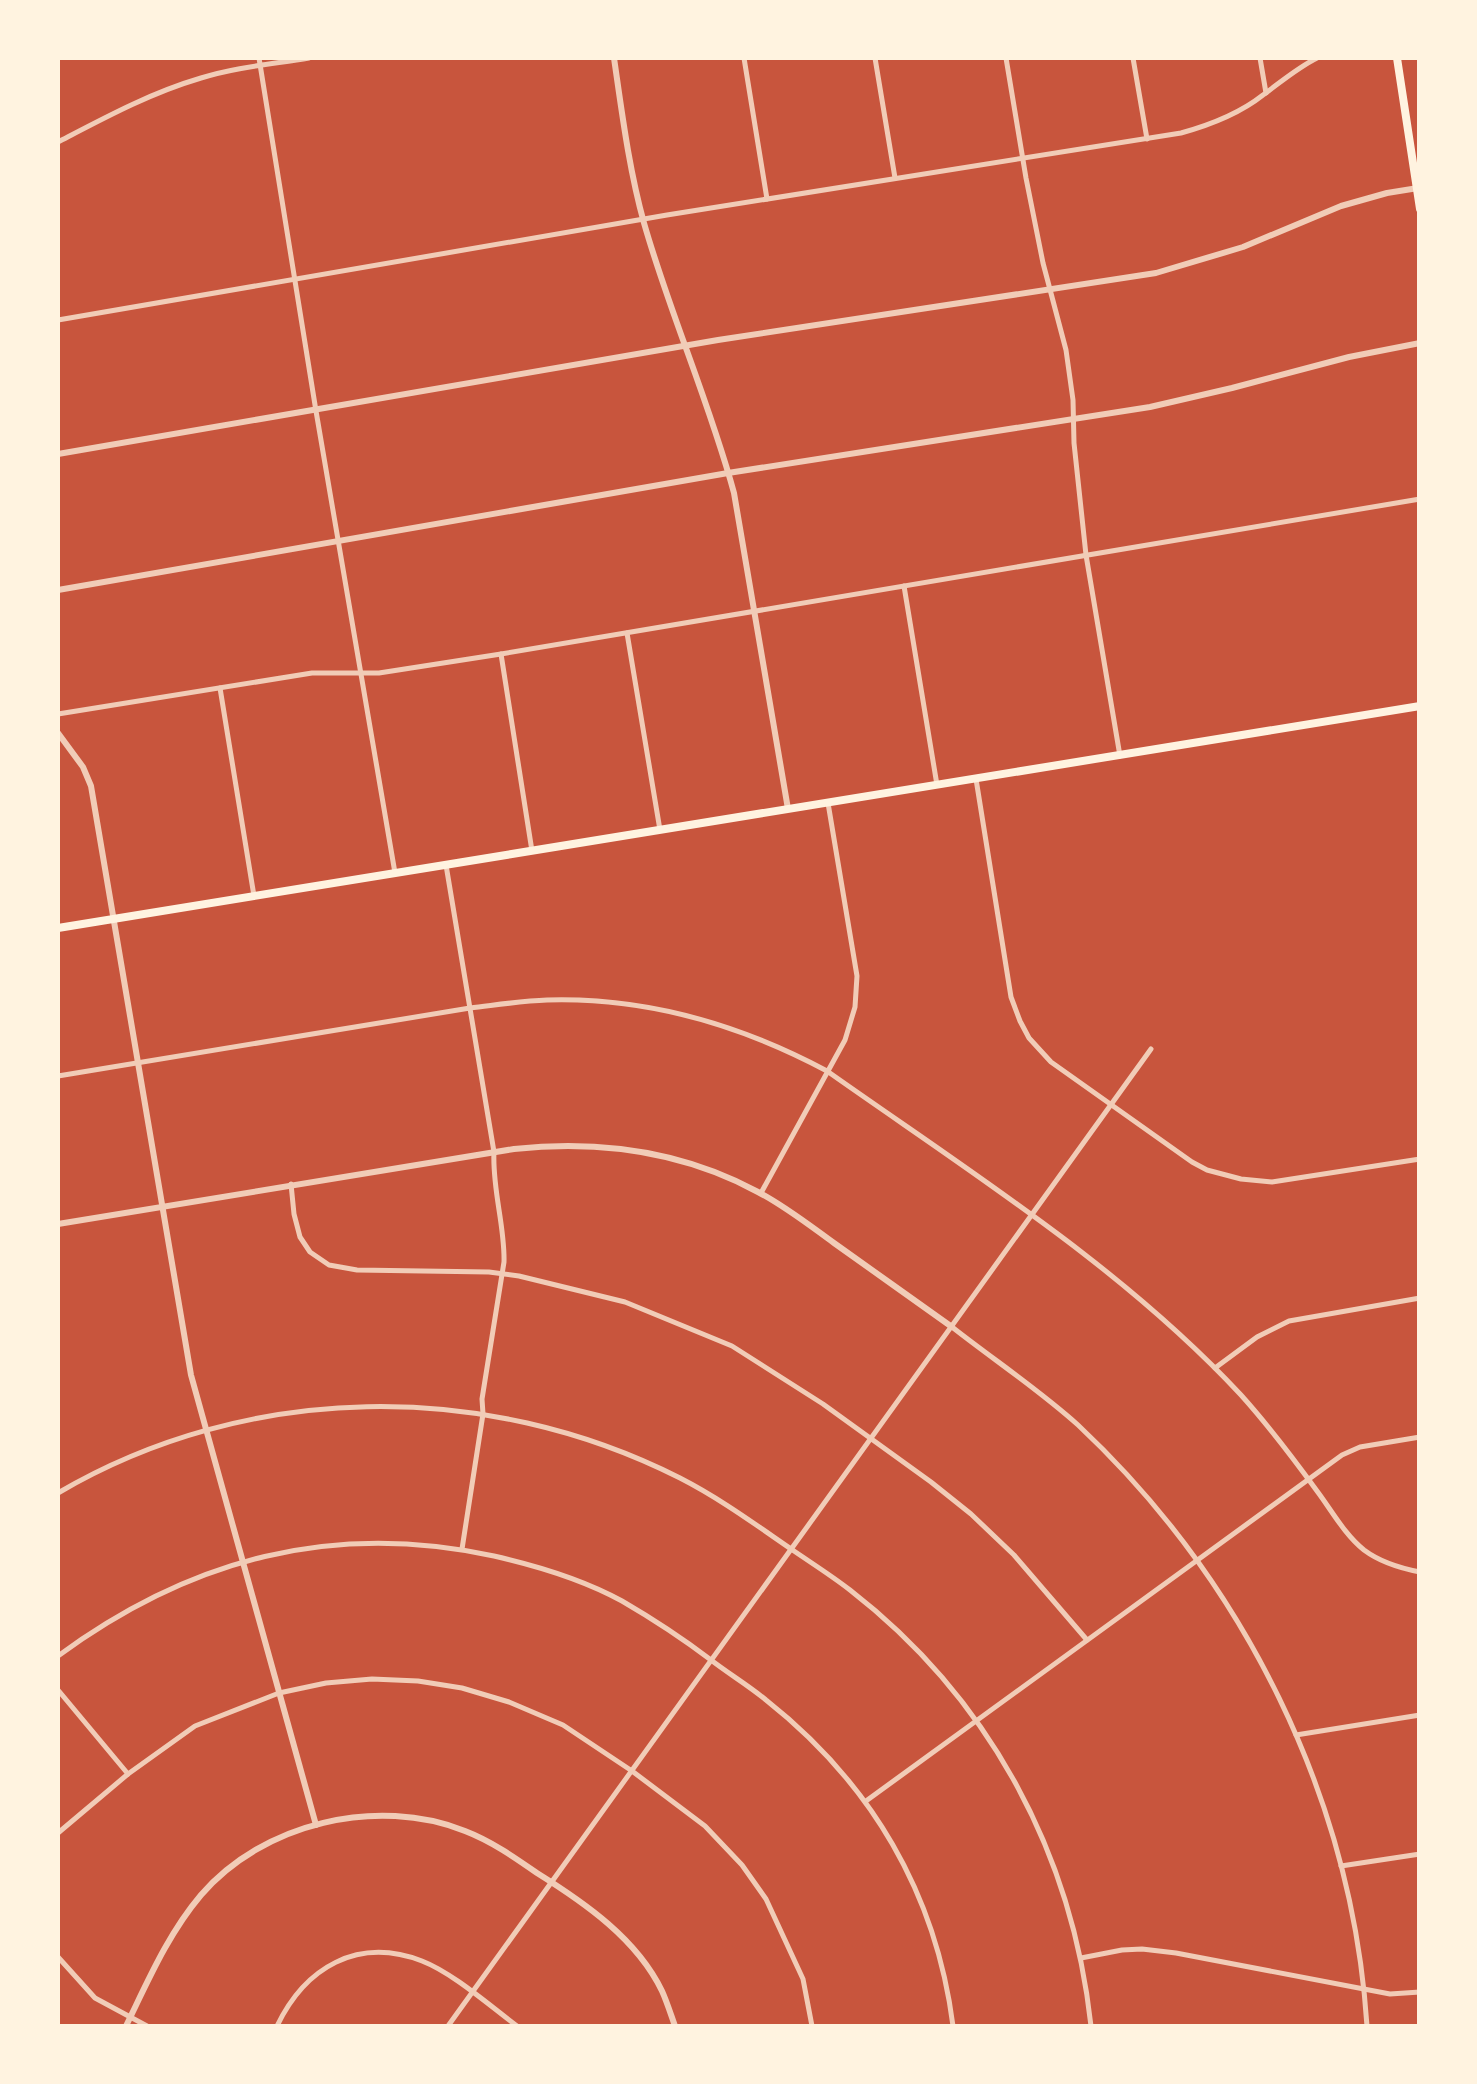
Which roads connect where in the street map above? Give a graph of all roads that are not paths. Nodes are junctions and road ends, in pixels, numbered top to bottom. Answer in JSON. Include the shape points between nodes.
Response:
{"nodes":[{"id":1,"x":309,"y":58,"type":"edge"},
{"id":2,"x":614,"y":58,"type":"edge"},
{"id":3,"x":744,"y":58,"type":"edge"},
{"id":4,"x":874,"y":58,"type":"edge"},
{"id":5,"x":1006,"y":58,"type":"edge"},
{"id":6,"x":1133,"y":58,"type":"edge"},
{"id":7,"x":1260,"y":58,"type":"edge"},
{"id":8,"x":1317,"y":58,"type":"edge"},
{"id":9,"x":1396,"y":58,"type":"edge"},
{"id":10,"x":260,"y":61,"type":"edge"},
{"id":11,"x":1266,"y":94,"type":"junction"},
{"id":12,"x":1147,"y":138,"type":"junction"},
{"id":13,"x":58,"y":142,"type":"edge"},
{"id":14,"x":1023,"y":158,"type":"junction"},
{"id":15,"x":895,"y":178,"type":"junction"},
{"id":16,"x":1418,"y":188,"type":"edge"},
{"id":17,"x":768,"y":199,"type":"junction"},
{"id":18,"x":1420,"y":209,"type":"edge"},
{"id":19,"x":643,"y":220,"type":"junction"},
{"id":20,"x":296,"y":280,"type":"junction"},
{"id":21,"x":1051,"y":290,"type":"junction"},
{"id":22,"x":58,"y":320,"type":"edge"},
{"id":23,"x":1420,"y":343,"type":"edge"},
{"id":24,"x":686,"y":348,"type":"junction"},
{"id":25,"x":316,"y":411,"type":"junction"},
{"id":26,"x":1074,"y":419,"type":"junction"},
{"id":27,"x":58,"y":454,"type":"edge"},
{"id":28,"x":728,"y":474,"type":"junction"},
{"id":29,"x":1420,"y":499,"type":"edge"},
{"id":30,"x":338,"y":542,"type":"junction"},
{"id":31,"x":1086,"y":555,"type":"junction"},
{"id":32,"x":904,"y":586,"type":"junction"},
{"id":33,"x":58,"y":590,"type":"edge"},
{"id":34,"x":754,"y":611,"type":"junction"},
{"id":35,"x":628,"y":632,"type":"junction"},
{"id":36,"x":501,"y":654,"type":"junction"},
{"id":37,"x":360,"y":673,"type":"junction"},
{"id":38,"x":220,"y":688,"type":"junction"},
{"id":39,"x":1420,"y":706,"type":"edge"},
{"id":40,"x":58,"y":714,"type":"edge"},
{"id":41,"x":58,"y":733,"type":"edge"},
{"id":42,"x":1120,"y":756,"type":"junction"},
{"id":43,"x":976,"y":779,"type":"junction"},
{"id":44,"x":937,"y":785,"type":"junction"},
{"id":45,"x":828,"y":802,"type":"junction"},
{"id":46,"x":788,"y":809,"type":"junction"},
{"id":47,"x":660,"y":830,"type":"junction"},
{"id":48,"x":532,"y":851,"type":"junction"},
{"id":49,"x":446,"y":864,"type":"junction"},
{"id":50,"x":395,"y":873,"type":"junction"},
{"id":51,"x":254,"y":896,"type":"junction"},
{"id":52,"x":112,"y":919,"type":"junction"},
{"id":53,"x":58,"y":928,"type":"edge"},
{"id":54,"x":470,"y":1008,"type":"junction"},
{"id":55,"x":1151,"y":1049,"type":"dead end"},
{"id":56,"x":138,"y":1063,"type":"junction"},
{"id":57,"x":827,"y":1071,"type":"junction"},
{"id":58,"x":58,"y":1076,"type":"edge"},
{"id":59,"x":1112,"y":1106,"type":"junction"},
{"id":60,"x":494,"y":1152,"type":"junction"},
{"id":61,"x":1420,"y":1159,"type":"edge"},
{"id":62,"x":291,"y":1184,"type":"junction"},
{"id":63,"x":761,"y":1193,"type":"junction"},
{"id":64,"x":162,"y":1206,"type":"junction"},
{"id":65,"x":1032,"y":1216,"type":"junction"},
{"id":66,"x":58,"y":1224,"type":"edge"},
{"id":67,"x":502,"y":1274,"type":"junction"},
{"id":68,"x":1420,"y":1298,"type":"edge"},
{"id":69,"x":952,"y":1327,"type":"junction"},
{"id":70,"x":1215,"y":1368,"type":"junction"},
{"id":71,"x":483,"y":1414,"type":"junction"},
{"id":72,"x":205,"y":1430,"type":"junction"},
{"id":73,"x":870,"y":1437,"type":"junction"},
{"id":74,"x":1420,"y":1438,"type":"edge"},
{"id":75,"x":1309,"y":1480,"type":"junction"},
{"id":76,"x":58,"y":1493,"type":"edge"},
{"id":77,"x":462,"y":1549,"type":"junction"},
{"id":78,"x":791,"y":1550,"type":"junction"},
{"id":79,"x":1198,"y":1560,"type":"junction"},
{"id":80,"x":242,"y":1562,"type":"junction"},
{"id":81,"x":1420,"y":1572,"type":"edge"},
{"id":82,"x":1087,"y":1640,"type":"junction"},
{"id":83,"x":58,"y":1656,"type":"edge"},
{"id":84,"x":710,"y":1660,"type":"junction"},
{"id":85,"x":58,"y":1690,"type":"edge"},
{"id":86,"x":279,"y":1693,"type":"junction"},
{"id":87,"x":1420,"y":1715,"type":"edge"},
{"id":88,"x":976,"y":1721,"type":"junction"},
{"id":89,"x":1296,"y":1735,"type":"junction"},
{"id":90,"x":632,"y":1771,"type":"junction"},
{"id":91,"x":128,"y":1774,"type":"junction"},
{"id":92,"x":866,"y":1801,"type":"junction"},
{"id":93,"x":316,"y":1825,"type":"junction"},
{"id":94,"x":58,"y":1833,"type":"edge"},
{"id":95,"x":1420,"y":1854,"type":"edge"},
{"id":96,"x":1340,"y":1866,"type":"junction"},
{"id":97,"x":551,"y":1882,"type":"junction"},
{"id":98,"x":58,"y":1957,"type":"edge"},
{"id":99,"x":1081,"y":1958,"type":"junction"},
{"id":100,"x":1362,"y":1988,"type":"junction"},
{"id":101,"x":1420,"y":1992,"type":"edge"},
{"id":102,"x":471,"y":1993,"type":"junction"},
{"id":103,"x":128,"y":2022,"type":"edge"},
{"id":104,"x":147,"y":2026,"type":"edge"},
{"id":105,"x":277,"y":2026,"type":"edge"},
{"id":106,"x":448,"y":2026,"type":"edge"},
{"id":107,"x":518,"y":2026,"type":"edge"},
{"id":108,"x":676,"y":2026,"type":"edge"},
{"id":109,"x":812,"y":2026,"type":"edge"},
{"id":110,"x":954,"y":2026,"type":"edge"},
{"id":111,"x":1091,"y":2026,"type":"edge"},
{"id":112,"x":1367,"y":2026,"type":"edge"}],
"edges":[{"from":1,"to":10,"type":"street"},
{"from":2,"to":19,"type":"street"},
{"from":3,"to":17,"type":"street"},
{"from":4,"to":15,"type":"street"},
{"from":5,"to":14,"type":"street"},
{"from":6,"to":12,"type":"street"},
{"from":7,"to":11,"type":"street"},
{"from":8,"to":11,"type":"street"},
{"from":9,"to":16,"type":"main road"},
{"from":10,"to":13,"type":"street","via":[[126,106]]},
{"from":10,"to":20,"type":"street"},
{"from":11,"to":12,"type":"street","via":[[1213,123]]},
{"from":12,"to":14,"type":"street"},
{"from":14,"to":15,"type":"street"},
{"from":14,"to":21,"type":"street"},
{"from":15,"to":17,"type":"street"},
{"from":16,"to":18,"type":"main road"},
{"from":16,"to":21,"type":"street","via":[[1341,206],[1206,260]]},
{"from":17,"to":19,"type":"street"},
{"from":19,"to":20,"type":"street"},
{"from":19,"to":24,"type":"street"},
{"from":20,"to":22,"type":"street"},
{"from":20,"to":25,"type":"street"},
{"from":21,"to":24,"type":"street"},
{"from":21,"to":26,"type":"street"},
{"from":23,"to":26,"type":"street"},
{"from":24,"to":25,"type":"street"},
{"from":24,"to":28,"type":"street"},
{"from":25,"to":27,"type":"street"},
{"from":25,"to":30,"type":"street"},
{"from":26,"to":28,"type":"street"},
{"from":26,"to":31,"type":"street"},
{"from":28,"to":30,"type":"street"},
{"from":28,"to":34,"type":"street"},
{"from":29,"to":31,"type":"street"},
{"from":30,"to":33,"type":"street"},
{"from":30,"to":37,"type":"street"},
{"from":31,"to":32,"type":"street"},
{"from":31,"to":42,"type":"street"},
{"from":32,"to":34,"type":"street"},
{"from":32,"to":44,"type":"street"},
{"from":34,"to":35,"type":"street"},
{"from":34,"to":46,"type":"street"},
{"from":35,"to":36,"type":"street"},
{"from":35,"to":47,"type":"street"},
{"from":36,"to":37,"type":"street"},
{"from":36,"to":48,"type":"street"},
{"from":37,"to":38,"type":"street","via":[[312,672]]},
{"from":37,"to":50,"type":"street"},
{"from":38,"to":40,"type":"street"},
{"from":38,"to":51,"type":"street"},
{"from":39,"to":42,"type":"main road"},
{"from":41,"to":52,"type":"street","via":[[89,780]]},
{"from":42,"to":43,"type":"main road"},
{"from":43,"to":44,"type":"main road"},
{"from":43,"to":59,"type":"street","via":[[1016,1012],[1046,1058]]},
{"from":44,"to":45,"type":"main road"},
{"from":45,"to":46,"type":"main road"},
{"from":45,"to":57,"type":"street","via":[[857,990],[850,1026]]},
{"from":46,"to":47,"type":"main road"},
{"from":47,"to":48,"type":"main road"},
{"from":48,"to":49,"type":"main road"},
{"from":49,"to":50,"type":"main road"},
{"from":49,"to":54,"type":"street"},
{"from":50,"to":51,"type":"main road"},
{"from":51,"to":52,"type":"main road"},
{"from":52,"to":53,"type":"main road"},
{"from":52,"to":56,"type":"street"},
{"from":54,"to":56,"type":"street"},
{"from":54,"to":57,"type":"street","via":[[572,1000],[661,1008],[739,1030]]},
{"from":54,"to":60,"type":"street"},
{"from":55,"to":59,"type":"street"},
{"from":56,"to":58,"type":"street"},
{"from":56,"to":64,"type":"street"},
{"from":57,"to":63,"type":"street"},
{"from":57,"to":65,"type":"street"},
{"from":59,"to":61,"type":"street","via":[[1195,1164],[1241,1180],[1284,1181]]},
{"from":59,"to":65,"type":"street"},
{"from":60,"to":62,"type":"street"},
{"from":60,"to":63,"type":"street","via":[[555,1145],[631,1149],[692,1164]]},
{"from":60,"to":67,"type":"street"},
{"from":62,"to":64,"type":"street"},
{"from":62,"to":67,"type":"street","via":[[300,1238],[330,1266]]},
{"from":63,"to":69,"type":"street"},
{"from":64,"to":66,"type":"street"},
{"from":64,"to":72,"type":"street"},
{"from":65,"to":69,"type":"street"},
{"from":65,"to":70,"type":"street","via":[[1144,1300]]},
{"from":67,"to":71,"type":"street"},
{"from":67,"to":73,"type":"street","via":[[612,1298],[709,1335]]},
{"from":68,"to":70,"type":"street","via":[[1289,1321]]},
{"from":69,"to":73,"type":"street"},
{"from":69,"to":79,"type":"street","via":[[1079,1426]]},
{"from":70,"to":75,"type":"street"},
{"from":71,"to":72,"type":"street","via":[[330,1408]]},
{"from":71,"to":77,"type":"street"},
{"from":71,"to":78,"type":"street","via":[[574,1435],[651,1464],[734,1508]]},
{"from":72,"to":76,"type":"street"},
{"from":72,"to":80,"type":"street"},
{"from":73,"to":78,"type":"street"},
{"from":73,"to":82,"type":"street","via":[[971,1514]]},
{"from":74,"to":75,"type":"street","via":[[1353,1449]]},
{"from":75,"to":79,"type":"street"},
{"from":75,"to":81,"type":"street","via":[[1363,1549]]},
{"from":77,"to":80,"type":"street","via":[[353,1544]]},
{"from":77,"to":84,"type":"street","via":[[597,1589]]},
{"from":78,"to":84,"type":"street"},
{"from":78,"to":88,"type":"street","via":[[896,1630]]},
{"from":79,"to":82,"type":"street"},
{"from":79,"to":89,"type":"street","via":[[1252,1646]]},
{"from":80,"to":83,"type":"street","via":[[144,1600]]},
{"from":80,"to":86,"type":"street"},
{"from":82,"to":88,"type":"street"},
{"from":84,"to":90,"type":"street"},
{"from":84,"to":92,"type":"street","via":[[782,1713]]},
{"from":85,"to":91,"type":"street"},
{"from":86,"to":90,"type":"street","via":[[372,1679],[462,1688],[563,1725]]},
{"from":86,"to":91,"type":"street","via":[[196,1726]]},
{"from":86,"to":93,"type":"street"},
{"from":87,"to":89,"type":"street"},
{"from":88,"to":92,"type":"street"},
{"from":88,"to":99,"type":"street","via":[[1037,1824]]},
{"from":89,"to":96,"type":"street"},
{"from":90,"to":97,"type":"street"},
{"from":90,"to":109,"type":"street","via":[[705,1826],[766,1898],[802,1979]]},
{"from":91,"to":94,"type":"street"},
{"from":92,"to":110,"type":"street","via":[[925,1911]]},
{"from":93,"to":97,"type":"street","via":[[375,1816],[437,1822],[496,1846]]},
{"from":93,"to":103,"type":"street","via":[[251,1854],[203,1893],[172,1934]]},
{"from":95,"to":96,"type":"street"},
{"from":96,"to":100,"type":"street"},
{"from":97,"to":102,"type":"street"},
{"from":97,"to":108,"type":"street","via":[[641,1957]]},
{"from":98,"to":103,"type":"street"},
{"from":99,"to":100,"type":"street","via":[[1142,1949]]},
{"from":99,"to":111,"type":"street"},
{"from":100,"to":101,"type":"street"},
{"from":100,"to":112,"type":"street"},
{"from":102,"to":105,"type":"street","via":[[422,1961],[360,1955],[311,1978]]},
{"from":102,"to":106,"type":"street"},
{"from":102,"to":107,"type":"street"},
{"from":103,"to":104,"type":"street"}]}
